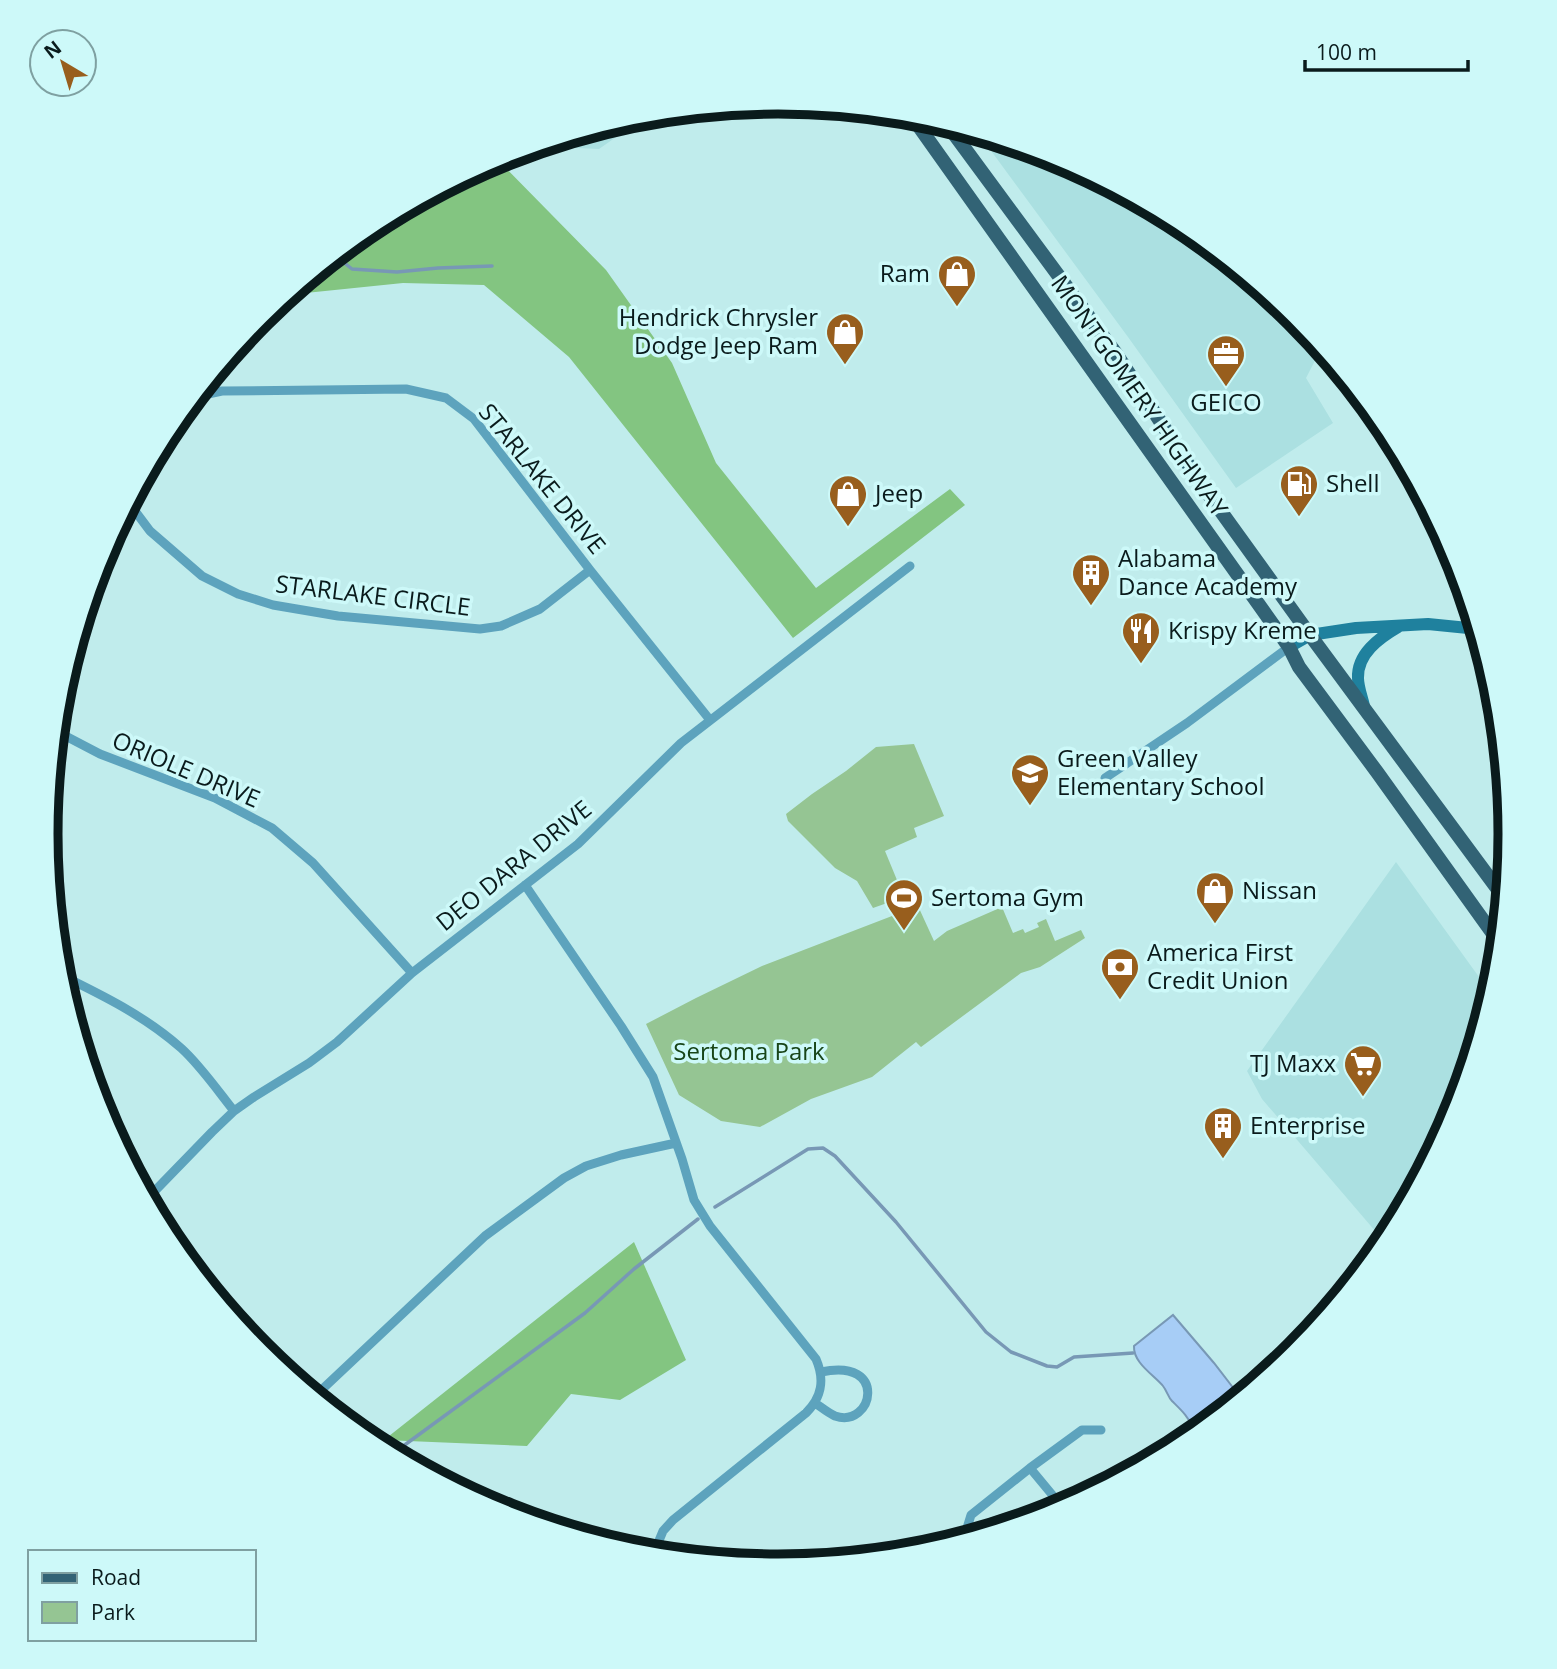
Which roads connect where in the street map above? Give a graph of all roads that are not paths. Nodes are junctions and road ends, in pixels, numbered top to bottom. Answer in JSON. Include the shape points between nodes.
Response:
{"nodes":[{"id":1,"x":919,"y":128,"type":"edge"},
{"id":2,"x":956,"y":136,"type":"edge"},
{"id":3,"x":209,"y":394,"type":"edge"},
{"id":4,"x":135,"y":511,"type":"edge"},
{"id":5,"x":911,"y":566,"type":"dead end"},
{"id":6,"x":590,"y":570,"type":"junction"},
{"id":7,"x":1402,"y":626,"type":"junction"},
{"id":8,"x":1469,"y":628,"type":"edge"},
{"id":9,"x":1310,"y":635,"type":"junction"},
{"id":10,"x":1289,"y":647,"type":"junction"},
{"id":11,"x":1365,"y":709,"type":"junction"},
{"id":12,"x":710,"y":720,"type":"junction"},
{"id":13,"x":65,"y":736,"type":"edge"},
{"id":14,"x":1105,"y":778,"type":"dead end"},
{"id":15,"x":525,"y":885,"type":"junction"},
{"id":16,"x":1497,"y":889,"type":"edge"},
{"id":17,"x":1492,"y":933,"type":"edge"},
{"id":18,"x":412,"y":973,"type":"junction"},
{"id":19,"x":73,"y":982,"type":"edge"},
{"id":20,"x":234,"y":1111,"type":"junction"},
{"id":21,"x":676,"y":1143,"type":"junction"},
{"id":22,"x":153,"y":1192,"type":"edge"},
{"id":23,"x":821,"y":1371,"type":"junction"},
{"id":24,"x":321,"y":1391,"type":"edge"},
{"id":25,"x":815,"y":1404,"type":"junction"},
{"id":26,"x":1101,"y":1430,"type":"dead end"},
{"id":27,"x":1030,"y":1468,"type":"junction"},
{"id":28,"x":1056,"y":1499,"type":"edge"},
{"id":29,"x":967,"y":1528,"type":"dead end"},
{"id":30,"x":657,"y":1544,"type":"edge"}],
"edges":[{"from":1,"to":10,"type":"main road","name":"MONTGOMERY HIGHWAY"},
{"from":2,"to":9,"type":"main road","name":"MONTGOMERY HIGHWAY","via":[[1117,355],[1199,481]]},
{"from":3,"to":6,"type":"street","name":"STARLAKE DRIVE","via":[[406,389],[446,398],[474,419]]},
{"from":4,"to":6,"type":"street","name":"STARLAKE CIRCLE","via":[[150,531],[202,576],[273,605],[338,616],[480,629],[501,626],[540,609]]},
{"from":5,"to":12,"type":"street","name":"DEO DARA DRIVE"},
{"from":6,"to":12,"type":"street","name":"STARLAKE DRIVE"},
{"from":7,"to":8,"type":"main road"},
{"from":7,"to":9,"type":"main road"},
{"from":7,"to":11,"type":"main road","via":[[1383,636],[1359,663],[1357,679]]},
{"from":9,"to":10,"type":"main road"},
{"from":9,"to":11,"type":"main road","name":"MONTGOMERY HIGHWAY"},
{"from":10,"to":14,"type":"street"},
{"from":10,"to":17,"type":"main road","name":"MONTGOMERY HIGHWAY"},
{"from":11,"to":16,"type":"main road","name":"MONTGOMERY HIGHWAY"},
{"from":12,"to":15,"type":"street","name":"DEO DARA DRIVE","via":[[578,844]]},
{"from":13,"to":18,"type":"street","name":"ORIOLE DRIVE","via":[[215,798],[272,828],[313,863]]},
{"from":15,"to":18,"type":"street","name":"DEO DARA DRIVE"},
{"from":15,"to":21,"type":"street","via":[[653,1077]]},
{"from":18,"to":20,"type":"street","name":"DEO DARA DRIVE","via":[[337,1042]]},
{"from":19,"to":20,"type":"street","via":[[160,1031],[183,1050]]},
{"from":20,"to":22,"type":"street","name":"DEO DARA DRIVE"},
{"from":21,"to":23,"type":"street","via":[[703,1215]]},
{"from":21,"to":24,"type":"street","via":[[621,1155],[564,1178],[485,1236]]},
{"from":23,"to":25,"type":"street"},
{"from":23,"to":25,"type":"street","via":[[859,1374],[869,1391],[862,1409],[847,1417],[835,1416]]},
{"from":25,"to":30,"type":"street","via":[[673,1520]]},
{"from":26,"to":27,"type":"street","via":[[1082,1430]]},
{"from":27,"to":28,"type":"street"},
{"from":27,"to":29,"type":"street","via":[[971,1515]]}]}
